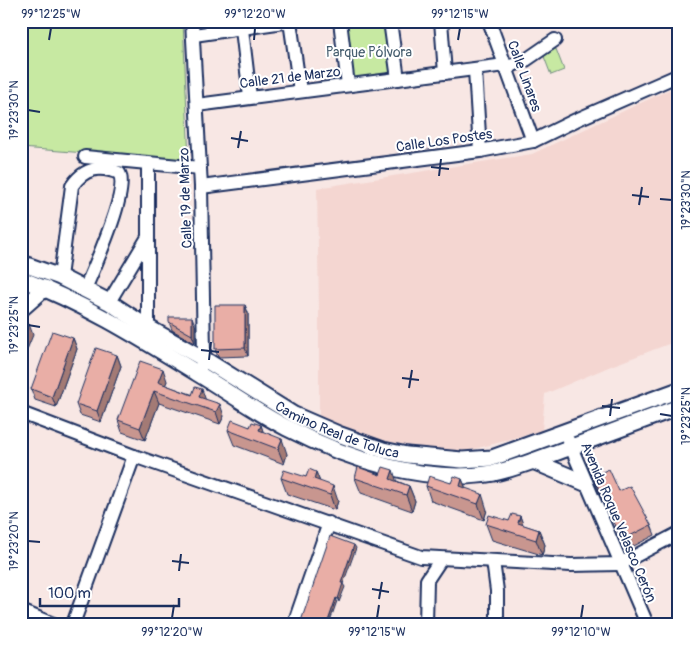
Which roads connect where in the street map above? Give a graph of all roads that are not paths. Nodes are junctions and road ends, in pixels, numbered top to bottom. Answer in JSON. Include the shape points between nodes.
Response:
{"nodes":[{"id":1,"x":192,"y":21,"type":"edge"},
{"id":2,"x":290,"y":21,"type":"edge"},
{"id":3,"x":340,"y":21,"type":"edge"},
{"id":4,"x":390,"y":21,"type":"edge"},
{"id":5,"x":440,"y":21,"type":"edge"},
{"id":6,"x":489,"y":21,"type":"edge"},
{"id":7,"x":242,"y":25,"type":"edge"},
{"id":8,"x":194,"y":35,"type":"junction"},
{"id":9,"x":555,"y":40,"type":"dead end"},
{"id":10,"x":505,"y":67,"type":"junction"},
{"id":11,"x":475,"y":70,"type":"junction"},
{"id":12,"x":445,"y":73,"type":"junction"},
{"id":13,"x":679,"y":75,"type":"edge"},
{"id":14,"x":398,"y":79,"type":"junction"},
{"id":15,"x":348,"y":85,"type":"junction"},
{"id":16,"x":300,"y":91,"type":"junction"},
{"id":17,"x":250,"y":97,"type":"junction"},
{"id":18,"x":197,"y":105,"type":"junction"},
{"id":19,"x":533,"y":141,"type":"junction"},
{"id":20,"x":480,"y":151,"type":"junction"},
{"id":21,"x":85,"y":157,"type":"dead end"},
{"id":22,"x":148,"y":163,"type":"junction"},
{"id":23,"x":200,"y":168,"type":"junction"},
{"id":24,"x":201,"y":187,"type":"junction"},
{"id":25,"x":148,"y":237,"type":"junction"},
{"id":26,"x":21,"y":263,"type":"edge"},
{"id":27,"x":21,"y":279,"type":"edge"},
{"id":28,"x":72,"y":283,"type":"junction"},
{"id":29,"x":45,"y":288,"type":"junction"},
{"id":30,"x":64,"y":296,"type":"junction"},
{"id":31,"x":109,"y":302,"type":"junction"},
{"id":32,"x":21,"y":309,"type":"edge"},
{"id":33,"x":147,"y":327,"type":"junction"},
{"id":34,"x":148,"y":343,"type":"junction"},
{"id":35,"x":204,"y":358,"type":"junction"},
{"id":36,"x":198,"y":373,"type":"junction"},
{"id":37,"x":679,"y":390,"type":"edge"},
{"id":38,"x":679,"y":407,"type":"edge"},
{"id":39,"x":21,"y":413,"type":"edge"},
{"id":40,"x":563,"y":432,"type":"junction"},
{"id":41,"x":571,"y":447,"type":"junction"},
{"id":42,"x":134,"y":456,"type":"junction"},
{"id":43,"x":533,"y":461,"type":"junction"},
{"id":44,"x":406,"y":463,"type":"junction"},
{"id":45,"x":585,"y":483,"type":"junction"},
{"id":46,"x":329,"y":523,"type":"junction"},
{"id":47,"x":679,"y":533,"type":"edge"},
{"id":48,"x":441,"y":559,"type":"junction"},
{"id":49,"x":493,"y":561,"type":"junction"},
{"id":50,"x":620,"y":564,"type":"junction"},
{"id":51,"x":21,"y":611,"type":"edge"},
{"id":52,"x":53,"y":624,"type":"edge"},
{"id":53,"x":73,"y":624,"type":"edge"},
{"id":54,"x":294,"y":624,"type":"edge"},
{"id":55,"x":426,"y":624,"type":"edge"},
{"id":56,"x":497,"y":624,"type":"edge"},
{"id":57,"x":647,"y":624,"type":"edge"}],
"edges":[{"from":1,"to":8,"type":"street","name":"Calle 19 de Marzo"},
{"from":2,"to":7,"type":"street"},
{"from":2,"to":16,"type":"street"},
{"from":3,"to":15,"type":"street"},
{"from":4,"to":14,"type":"street"},
{"from":5,"to":12,"type":"street"},
{"from":6,"to":10,"type":"street","name":"Calle Linares"},
{"from":7,"to":8,"type":"street"},
{"from":7,"to":17,"type":"street"},
{"from":8,"to":18,"type":"street","name":"Calle 19 de Marzo"},
{"from":9,"to":10,"type":"street","name":"Calle 21 de Marzo","via":[[526,60]]},
{"from":10,"to":11,"type":"street","name":"Calle 21 de Marzo"},
{"from":10,"to":19,"type":"street","name":"Calle Linares"},
{"from":11,"to":12,"type":"street","name":"Calle 21 de Marzo"},
{"from":11,"to":20,"type":"street"},
{"from":12,"to":14,"type":"street","name":"Calle 21 de Marzo"},
{"from":13,"to":19,"type":"street","name":"Calle Los Postes"},
{"from":14,"to":15,"type":"street","name":"Calle 21 de Marzo"},
{"from":15,"to":16,"type":"street","name":"Calle 21 de Marzo"},
{"from":16,"to":17,"type":"street","name":"Calle 21 de Marzo"},
{"from":17,"to":18,"type":"street","name":"Calle 21 de Marzo"},
{"from":18,"to":23,"type":"street","name":"Calle 19 de Marzo"},
{"from":19,"to":20,"type":"street","name":"Calle Los Postes"},
{"from":20,"to":24,"type":"street","name":"Calle Los Postes"},
{"from":21,"to":22,"type":"street"},
{"from":22,"to":23,"type":"street"},
{"from":22,"to":25,"type":"street"},
{"from":23,"to":24,"type":"street","name":"Calle 19 de Marzo"},
{"from":24,"to":35,"type":"street","name":"Calle 19 de Marzo"},
{"from":25,"to":31,"type":"street"},
{"from":25,"to":33,"type":"street"},
{"from":26,"to":28,"type":"main road","name":"Camino Real de Toluca"},
{"from":27,"to":29,"type":"main road","name":"Camino Real de Toluca"},
{"from":28,"to":28,"type":"street","via":[[100,253],[114,214],[121,178],[115,171],[85,171],[72,186]]},
{"from":28,"to":30,"type":"main road"},
{"from":28,"to":31,"type":"main road","name":"Camino Real de Toluca"},
{"from":29,"to":30,"type":"main road","name":"Camino Real de Toluca"},
{"from":29,"to":32,"type":"main road"},
{"from":30,"to":34,"type":"main road","name":"Camino Real de Toluca"},
{"from":31,"to":33,"type":"main road","name":"Camino Real de Toluca"},
{"from":33,"to":34,"type":"street"},
{"from":33,"to":35,"type":"main road","name":"Camino Real de Toluca"},
{"from":34,"to":36,"type":"main road","name":"Camino Real de Toluca"},
{"from":35,"to":36,"type":"street","name":"Calle 19 de Marzo"},
{"from":35,"to":44,"type":"main road","name":"Camino Real de Toluca","via":[[294,415],[383,450]]},
{"from":36,"to":44,"type":"main road","name":"Camino Real de Toluca","via":[[286,428],[379,464]]},
{"from":37,"to":40,"type":"main road","name":"Camino Real de Toluca"},
{"from":38,"to":41,"type":"main road","name":"Camino Real de Toluca"},
{"from":39,"to":42,"type":"street"},
{"from":40,"to":41,"type":"street","name":"Avenida Roque Velasco Cerón"},
{"from":40,"to":44,"type":"main road","name":"Camino Real de Toluca","via":[[492,458]]},
{"from":41,"to":43,"type":"main road","name":"Camino Real de Toluca"},
{"from":41,"to":45,"type":"street","name":"Avenida Roque Velasco Cerón"},
{"from":42,"to":46,"type":"street"},
{"from":42,"to":53,"type":"street"},
{"from":43,"to":44,"type":"main road","name":"Camino Real de Toluca","via":[[494,473],[462,476]]},
{"from":43,"to":45,"type":"main road"},
{"from":45,"to":50,"type":"street","name":"Avenida Roque Velasco Cerón"},
{"from":46,"to":48,"type":"street","via":[[412,554]]},
{"from":46,"to":54,"type":"street"},
{"from":47,"to":50,"type":"street"},
{"from":48,"to":49,"type":"street"},
{"from":48,"to":55,"type":"street","via":[[427,580]]},
{"from":49,"to":50,"type":"street"},
{"from":49,"to":56,"type":"street"},
{"from":50,"to":57,"type":"street","name":"Avenida Roque Velasco Cerón"},
{"from":51,"to":52,"type":"street"}]}
